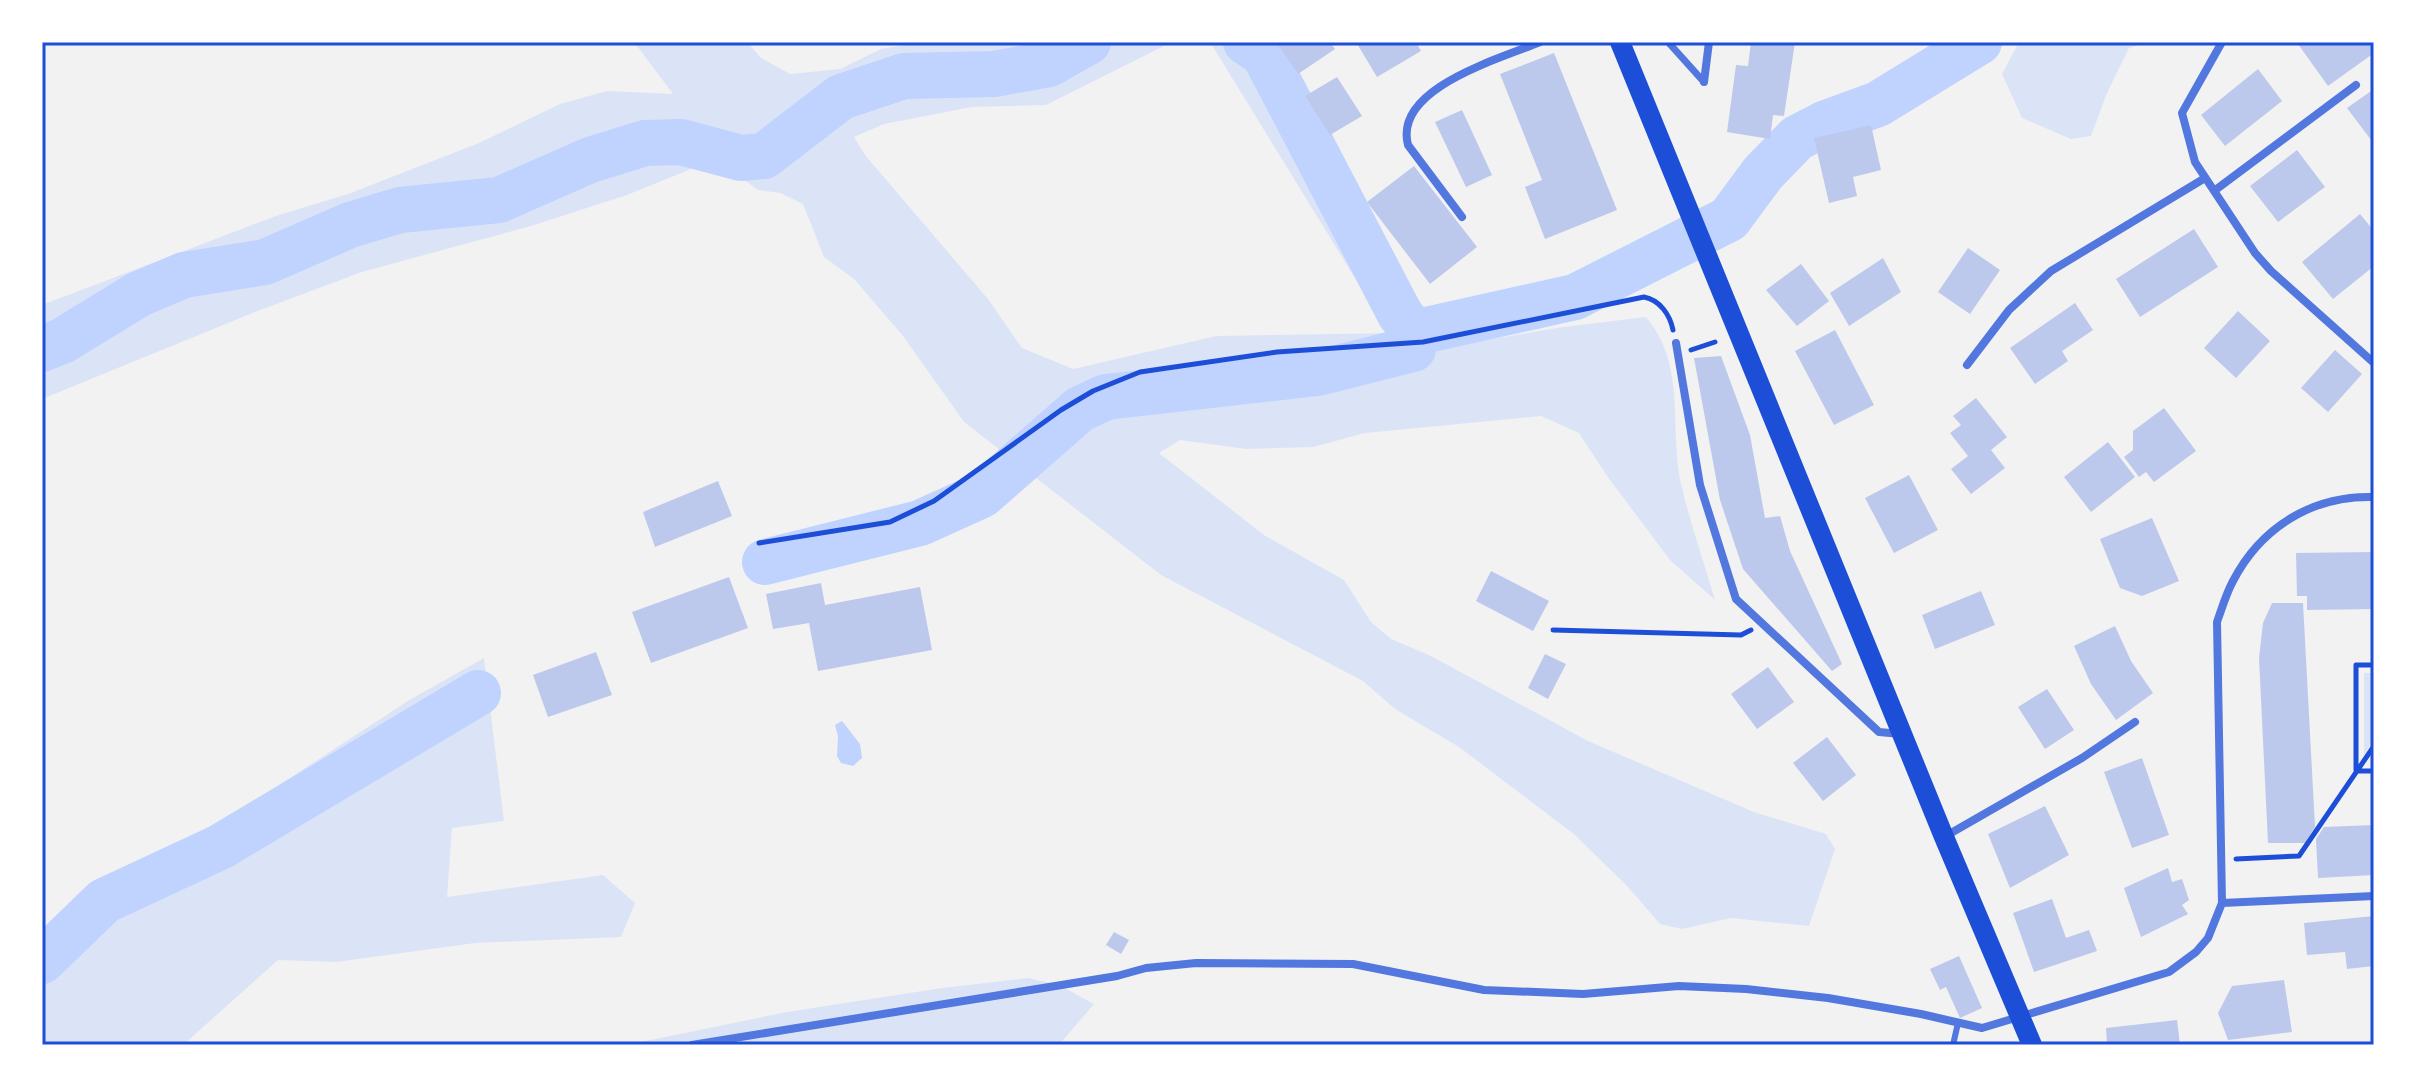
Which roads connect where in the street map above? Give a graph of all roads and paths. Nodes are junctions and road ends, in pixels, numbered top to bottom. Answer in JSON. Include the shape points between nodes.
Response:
{"nodes":[{"id":1,"x":1540,"y":42,"type":"edge"},
{"id":2,"x":1620,"y":42,"type":"edge"},
{"id":3,"x":1668,"y":42,"type":"edge"},
{"id":4,"x":1709,"y":42,"type":"edge"},
{"id":5,"x":2222,"y":42,"type":"edge"},
{"id":6,"x":1704,"y":82,"type":"joint"},
{"id":7,"x":2356,"y":85,"type":"dead end"},
{"id":8,"x":2205,"y":178,"type":"junction"},
{"id":9,"x":2214,"y":191,"type":"junction"},
{"id":10,"x":1462,"y":217,"type":"dead end"},
{"id":11,"x":1715,"y":342,"type":"dead end"},
{"id":12,"x":1676,"y":343,"type":"joint"},
{"id":13,"x":1679,"y":353,"type":"junction"},
{"id":14,"x":2374,"y":363,"type":"edge"},
{"id":15,"x":1967,"y":365,"type":"dead end"},
{"id":16,"x":2374,"y":497,"type":"edge"},
{"id":17,"x":759,"y":543,"type":"dead end"},
{"id":18,"x":1763,"y":625,"type":"junction"},
{"id":19,"x":1553,"y":630,"type":"dead end"},
{"id":20,"x":2374,"y":665,"type":"edge"},
{"id":21,"x":2135,"y":722,"type":"dead end"},
{"id":22,"x":1902,"y":734,"type":"junction"},
{"id":23,"x":2374,"y":746,"type":"edge"},
{"id":24,"x":2356,"y":771,"type":"junction"},
{"id":25,"x":2374,"y":771,"type":"edge"},
{"id":26,"x":1944,"y":837,"type":"junction"},
{"id":27,"x":2223,"y":860,"type":"junction"},
{"id":28,"x":2374,"y":896,"type":"edge"},
{"id":29,"x":2222,"y":903,"type":"junction"},
{"id":30,"x":2021,"y":1018,"type":"junction"},
{"id":31,"x":1958,"y":1023,"type":"junction"},
{"id":32,"x":692,"y":1045,"type":"edge"},
{"id":33,"x":1953,"y":1045,"type":"edge"},
{"id":34,"x":2032,"y":1045,"type":"edge"}],
"edges":[{"from":1,"to":10,"type":"street","via":[[1450,80],[1411,113],[1404,132],[1408,145]]},
{"from":2,"to":22,"type":"main road"},
{"from":3,"to":6,"type":"street"},
{"from":4,"to":6,"type":"street"},
{"from":5,"to":8,"type":"street","via":[[2182,113],[2195,162]]},
{"from":7,"to":9,"type":"street"},
{"from":8,"to":9,"type":"street"},
{"from":8,"to":15,"type":"street","via":[[2051,271],[2009,310]]},
{"from":9,"to":14,"type":"street","via":[[2271,271]]},
{"from":11,"to":13,"type":"path"},
{"from":12,"to":13,"type":"street"},
{"from":12,"to":17,"type":"path","via":[[1671,318],[1644,297],[1423,342],[1277,352],[1140,372],[1082,397],[934,501],[890,522]]},
{"from":13,"to":18,"type":"street","via":[[1700,485],[1736,599]]},
{"from":16,"to":27,"type":"street","via":[[2336,500],[2284,520],[2256,547],[2233,581],[2217,622]]},
{"from":18,"to":19,"type":"path","via":[[1741,635]]},
{"from":18,"to":22,"type":"street","via":[[1879,732]]},
{"from":20,"to":24,"type":"path","via":[[2356,665]]},
{"from":21,"to":26,"type":"street"},
{"from":22,"to":26,"type":"main road"},
{"from":23,"to":24,"type":"path"},
{"from":24,"to":25,"type":"path"},
{"from":24,"to":27,"type":"path","via":[[2299,856]]},
{"from":26,"to":30,"type":"main road"},
{"from":27,"to":29,"type":"street"},
{"from":28,"to":29,"type":"street"},
{"from":29,"to":30,"type":"street","via":[[2208,938],[2169,972]]},
{"from":30,"to":31,"type":"street","via":[[1982,1028]]},
{"from":30,"to":34,"type":"main road"},
{"from":31,"to":32,"type":"street","via":[[1828,998],[1746,989],[1679,986],[1583,994],[1484,990],[1353,964],[1196,963]]},
{"from":31,"to":33,"type":"lane"}]}
